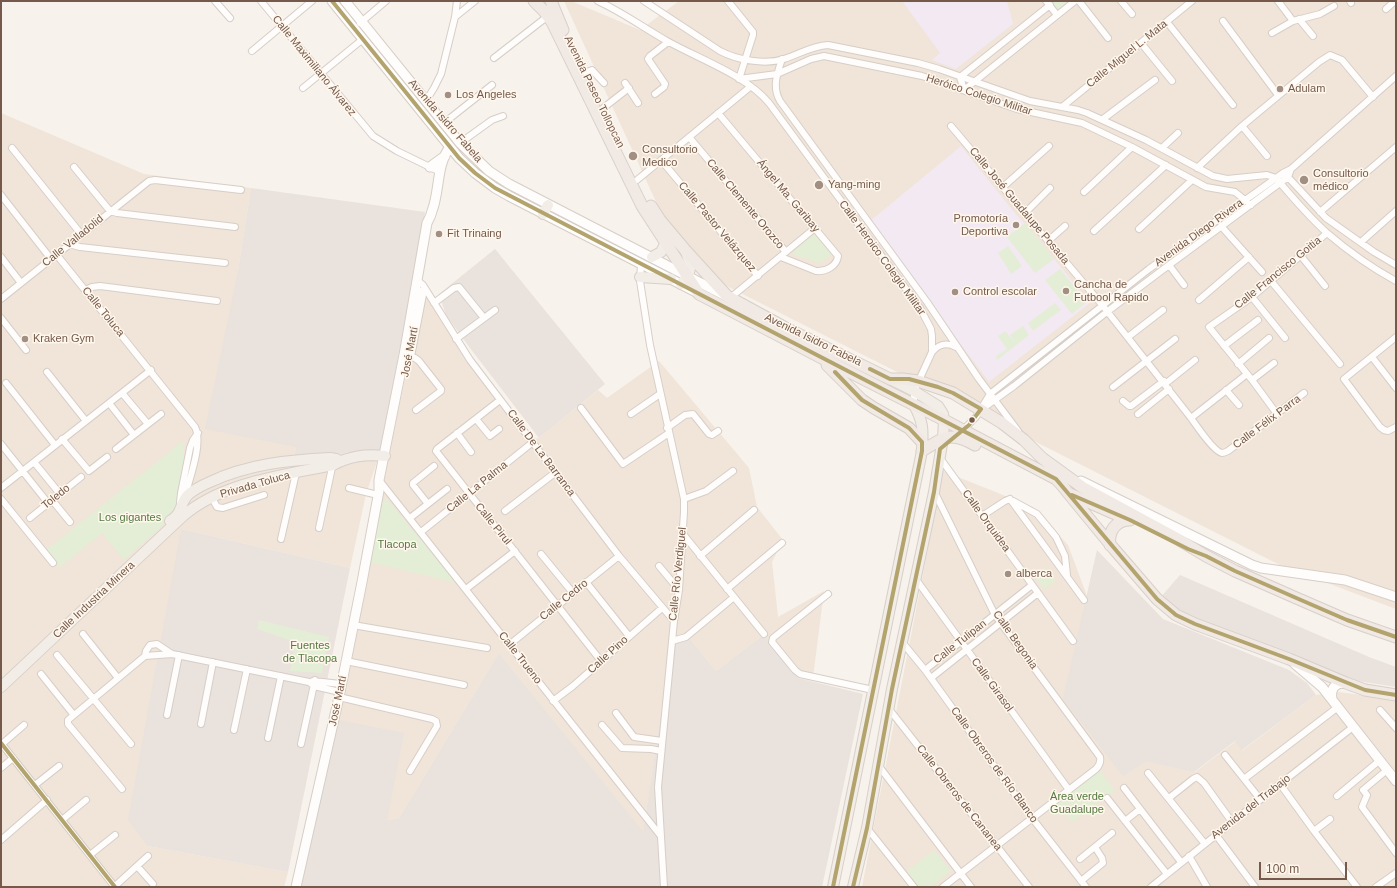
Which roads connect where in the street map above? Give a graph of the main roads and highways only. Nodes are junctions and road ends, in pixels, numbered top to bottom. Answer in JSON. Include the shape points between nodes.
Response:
{"nodes":[{"id":1,"x":332,"y":1,"type":"edge"},
{"id":2,"x":345,"y":1,"type":"edge"},
{"id":3,"x":534,"y":1,"type":"edge"},
{"id":4,"x":550,"y":1,"type":"edge"},
{"id":5,"x":450,"y":148,"type":"junction"},
{"id":6,"x":445,"y":156,"type":"junction"},
{"id":7,"x":430,"y":167,"type":"road end"},
{"id":8,"x":546,"y":209,"type":"junction"},
{"id":9,"x":666,"y":242,"type":"junction"},
{"id":10,"x":686,"y":251,"type":"junction"},
{"id":11,"x":652,"y":256,"type":"junction"},
{"id":12,"x":640,"y":277,"type":"road end"},
{"id":13,"x":670,"y":279,"type":"junction"},
{"id":14,"x":685,"y":280,"type":"junction"},
{"id":15,"x":699,"y":294,"type":"joint"},
{"id":16,"x":728,"y":297,"type":"junction"},
{"id":17,"x":407,"y":356,"type":"junction"},
{"id":18,"x":820,"y":357,"type":"junction"},
{"id":19,"x":916,"y":386,"type":"junction"},
{"id":20,"x":914,"y":405,"type":"junction"},
{"id":21,"x":944,"y":420,"type":"junction"},
{"id":22,"x":954,"y":435,"type":"junction"},
{"id":23,"x":922,"y":447,"type":"junction"},
{"id":24,"x":385,"y":456,"type":"junction"},
{"id":25,"x":335,"y":461,"type":"junction"},
{"id":26,"x":1059,"y":469,"type":"junction"},
{"id":27,"x":380,"y":488,"type":"junction"},
{"id":28,"x":1069,"y":494,"type":"junction"},
{"id":29,"x":184,"y":509,"type":"junction"},
{"id":30,"x":1130,"y":520,"type":"junction"},
{"id":31,"x":1110,"y":545,"type":"junction"},
{"id":32,"x":1206,"y":556,"type":"junction"},
{"id":33,"x":1396,"y":597,"type":"edge"},
{"id":34,"x":1396,"y":637,"type":"edge"},
{"id":35,"x":884,"y":639,"type":"junction"},
{"id":36,"x":902,"y":642,"type":"junction"},
{"id":37,"x":1289,"y":659,"type":"junction"},
{"id":38,"x":1,"y":680,"type":"edge"},
{"id":39,"x":1346,"y":683,"type":"junction"},
{"id":40,"x":1,"y":687,"type":"edge"},
{"id":41,"x":1396,"y":695,"type":"edge"},
{"id":42,"x":1332,"y":699,"type":"junction"},
{"id":43,"x":1396,"y":781,"type":"edge"},
{"id":44,"x":296,"y":887,"type":"edge"},
{"id":45,"x":833,"y":887,"type":"edge"},
{"id":46,"x":854,"y":887,"type":"edge"}],
"edges":[{"from":1,"to":5,"type":"main road","name":"Avenida Isidro Fabela"},
{"from":2,"to":8,"type":"main road","name":"Avenida Isidro Fabela","via":[[460,143],[499,178]]},
{"from":3,"to":9,"type":"highway","name":"Avenida Paseo Tollopcan","via":[[548,16],[642,206]]},
{"from":4,"to":10,"type":"highway","name":"Avenida Paseo Tollopcan","via":[[655,214]]},
{"from":5,"to":6,"type":"main road","name":"José Martí"},
{"from":5,"to":8,"type":"main road","name":"Avenida Isidro Fabela","via":[[485,181],[509,196]]},
{"from":6,"to":7,"type":"main road"},
{"from":6,"to":17,"type":"main road","name":"José Martí","via":[[427,223]]},
{"from":8,"to":11,"type":"main road","name":"Avenida Isidro Fabela"},
{"from":8,"to":13,"type":"main road","name":"Avenida Isidro Fabela"},
{"from":9,"to":11,"type":"main road","via":[[661,252]]},
{"from":9,"to":14,"type":"highway","name":"Avenida Paseo Tollopcan"},
{"from":10,"to":14,"type":"main road","via":[[690,270]]},
{"from":10,"to":16,"type":"highway","name":"Avenida Paseo Tollopcan"},
{"from":11,"to":14,"type":"main road","name":"Avenida Isidro Fabela"},
{"from":12,"to":13,"type":"main road"},
{"from":13,"to":14,"type":"main road","name":"Avenida Isidro Fabela"},
{"from":14,"to":15,"type":"highway","name":"Avenida Paseo Tollopcan"},
{"from":14,"to":16,"type":"main road","name":"Avenida Isidro Fabela"},
{"from":15,"to":18,"type":"highway","name":"Avenida Isidro Fabela"},
{"from":16,"to":19,"type":"highway","name":"Avenida Isidro Fabela","via":[[890,379],[903,378]]},
{"from":17,"to":24,"type":"main road","name":"José Martí"},
{"from":17,"to":27,"type":"main road","name":"José Martí"},
{"from":18,"to":20,"type":"highway","name":"Avenida Isidro Fabela"},
{"from":18,"to":23,"type":"highway","via":[[862,400],[909,428]]},
{"from":19,"to":21,"type":"main road","via":[[941,409]]},
{"from":19,"to":26,"type":"highway","name":"Avenida Isidro Fabela","via":[[953,393],[1002,423],[1042,458]]},
{"from":20,"to":21,"type":"highway","name":"Avenida Isidro Fabela"},
{"from":20,"to":23,"type":"main road","via":[[923,427]]},
{"from":21,"to":22,"type":"highway","name":"Avenida Isidro Fabela"},
{"from":21,"to":22,"type":"main road"},
{"from":22,"to":23,"type":"highway"},
{"from":22,"to":28,"type":"highway","name":"Avenida Isidro Fabela"},
{"from":22,"to":36,"type":"main road","via":[[940,453]]},
{"from":23,"to":35,"type":"main road"},
{"from":24,"to":25,"type":"main road","name":"Privada Toluca","via":[[365,455]]},
{"from":24,"to":27,"type":"main road","name":"José Martí"},
{"from":25,"to":29,"type":"main road","name":"Privada Toluca","via":[[256,482]]},
{"from":25,"to":29,"type":"main road","name":"Privada Toluca","via":[[283,462],[231,473],[190,493]]},
{"from":26,"to":32,"type":"highway","name":"Avenida Isidro Fabela","via":[[1090,492]]},
{"from":26,"to":33,"type":"main road","via":[[1252,565],[1345,580]]},
{"from":27,"to":44,"type":"main road","name":"José Martí","via":[[340,691]]},
{"from":28,"to":30,"type":"highway","name":"Avenida Isidro Fabela"},
{"from":28,"to":31,"type":"highway"},
{"from":29,"to":38,"type":"main road","name":"Calle Industria Minera"},
{"from":29,"to":40,"type":"main road","name":"Calle Industria Minera"},
{"from":30,"to":31,"type":"highway","via":[[1122,521],[1113,528]]},
{"from":30,"to":32,"type":"highway","name":"Avenida Isidro Fabela"},
{"from":31,"to":37,"type":"highway","via":[[1157,599],[1176,615]]},
{"from":32,"to":34,"type":"highway","name":"Avenida Isidro Fabela","via":[[1347,620]]},
{"from":35,"to":36,"type":"main road","via":[[894,632],[900,636]]},
{"from":35,"to":45,"type":"main road"},
{"from":36,"to":46,"type":"main road"},
{"from":37,"to":39,"type":"highway"},
{"from":37,"to":42,"type":"main road","via":[[1314,679]]},
{"from":39,"to":41,"type":"highway","via":[[1365,690]]},
{"from":39,"to":42,"type":"main road","via":[[1335,686],[1332,690]]},
{"from":42,"to":43,"type":"main road"}]}
